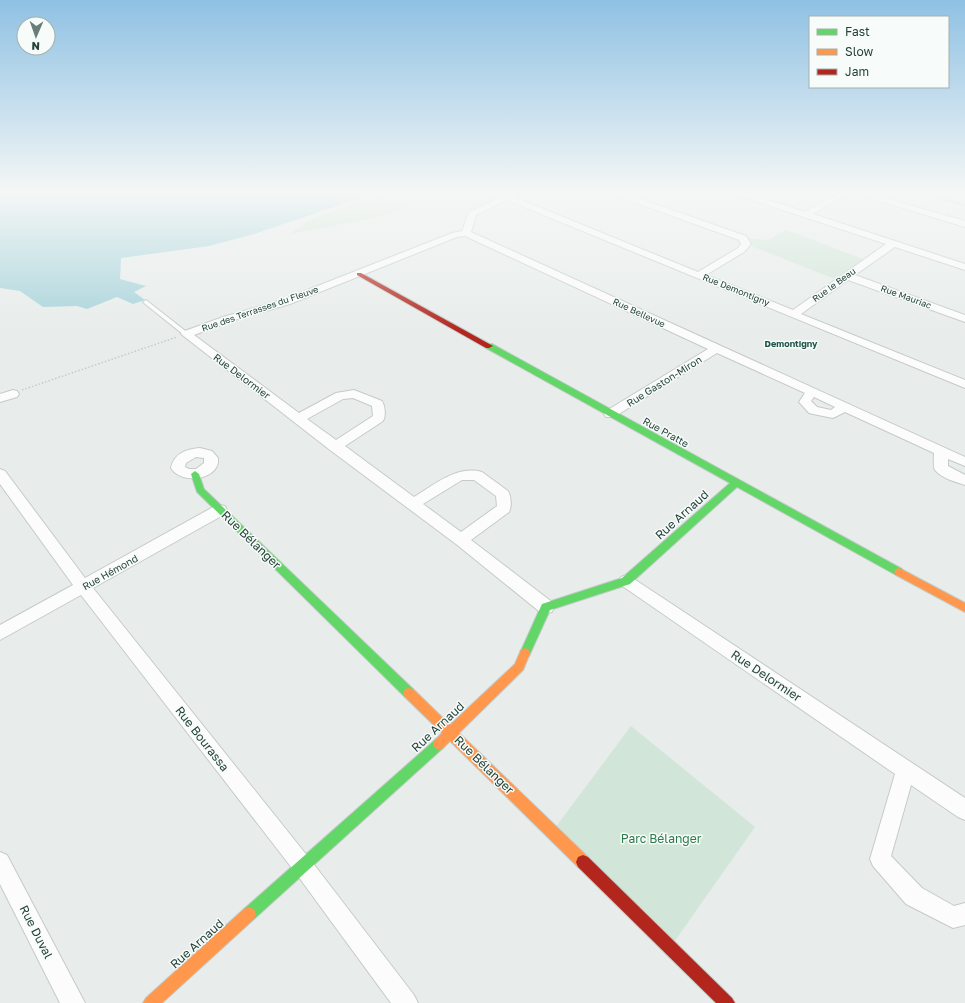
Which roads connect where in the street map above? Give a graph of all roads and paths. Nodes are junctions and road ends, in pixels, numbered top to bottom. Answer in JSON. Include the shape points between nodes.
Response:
{"nodes":[{"id":1,"x":448,"y":238,"type":"edge"},
{"id":2,"x":476,"y":238,"type":"edge"},
{"id":3,"x":607,"y":238,"type":"edge"},
{"id":4,"x":742,"y":238,"type":"edge"},
{"id":5,"x":878,"y":238,"type":"edge"},
{"id":6,"x":894,"y":243,"type":"junction"},
{"id":7,"x":965,"y":266,"type":"edge"},
{"id":8,"x":358,"y":274,"type":"junction"},
{"id":9,"x":700,"y":275,"type":"junction"},
{"id":10,"x":847,"y":276,"type":"junction"},
{"id":11,"x":146,"y":302,"type":"dead end"},
{"id":12,"x":794,"y":314,"type":"junction"},
{"id":13,"x":965,"y":319,"type":"edge"},
{"id":14,"x":186,"y":334,"type":"junction"},
{"id":15,"x":717,"y":348,"type":"junction"},
{"id":16,"x":965,"y":384,"type":"edge"},
{"id":17,"x":12,"y":394,"type":"joint"},
{"id":18,"x":0,"y":398,"type":"edge"},
{"id":19,"x":610,"y":414,"type":"junction"},
{"id":20,"x":298,"y":418,"type":"junction"},
{"id":21,"x":335,"y":447,"type":"junction"},
{"id":22,"x":941,"y":451,"type":"junction"},
{"id":23,"x":965,"y":462,"type":"edge"},
{"id":24,"x":0,"y":474,"type":"edge"},
{"id":25,"x":195,"y":474,"type":"dead end"},
{"id":26,"x":965,"y":480,"type":"edge"},
{"id":27,"x":736,"y":483,"type":"junction"},
{"id":28,"x":413,"y":504,"type":"junction"},
{"id":29,"x":220,"y":510,"type":"junction"},
{"id":30,"x":461,"y":540,"type":"junction"},
{"id":31,"x":626,"y":581,"type":"junction"},
{"id":32,"x":82,"y":587,"type":"junction"},
{"id":33,"x":546,"y":607,"type":"junction"},
{"id":34,"x":965,"y":608,"type":"edge"},
{"id":35,"x":0,"y":633,"type":"edge"},
{"id":36,"x":451,"y":733,"type":"junction"},
{"id":37,"x":906,"y":770,"type":"junction"},
{"id":38,"x":965,"y":810,"type":"edge"},
{"id":39,"x":0,"y":862,"type":"edge"},
{"id":40,"x":302,"y":865,"type":"junction"},
{"id":41,"x":965,"y":914,"type":"edge"},
{"id":42,"x":73,"y":1003,"type":"edge"},
{"id":43,"x":151,"y":1003,"type":"edge"},
{"id":44,"x":406,"y":1003,"type":"edge"},
{"id":45,"x":727,"y":1003,"type":"edge"}],
"edges":[{"from":1,"to":8,"type":"street","name":"Rue des Terrasses du Fleuve"},
{"from":2,"to":15,"type":"street","name":"Rue Bellevue"},
{"from":3,"to":9,"type":"street","name":"Rue Demontigny"},
{"from":4,"to":9,"type":"street","via":[[746,244],[741,250]]},
{"from":5,"to":6,"type":"street"},
{"from":6,"to":7,"type":"street"},
{"from":6,"to":10,"type":"street","name":"Rue le Beau"},
{"from":8,"to":14,"type":"street","name":"Rue des Terrasses du Fleuve","via":[[286,302],[226,319]]},
{"from":8,"to":19,"type":"street","name":"Rue Pratte"},
{"from":9,"to":12,"type":"street","name":"Rue Demontigny"},
{"from":10,"to":12,"type":"street","name":"Rue le Beau"},
{"from":10,"to":13,"type":"street","name":"Rue Mauriac"},
{"from":11,"to":14,"type":"lane"},
{"from":12,"to":16,"type":"street","name":"Rue Demontigny"},
{"from":14,"to":17,"type":"path"},
{"from":14,"to":20,"type":"street","name":"Rue Delormier"},
{"from":15,"to":19,"type":"street","name":"Rue Gaston-Miron"},
{"from":15,"to":22,"type":"street","name":"Rue Bellevue","via":[[812,392],[805,402],[813,410],[833,414],[845,407]]},
{"from":17,"to":18,"type":"street"},
{"from":19,"to":27,"type":"street","name":"Rue Pratte"},
{"from":20,"to":21,"type":"street","name":"Rue Delormier"},
{"from":20,"to":21,"type":"street","via":[[340,396],[354,394],[378,404],[379,418]]},
{"from":21,"to":28,"type":"street","name":"Rue Delormier"},
{"from":22,"to":23,"type":"street","name":"Rue Bellevue"},
{"from":22,"to":26,"type":"street","via":[[941,468]]},
{"from":24,"to":32,"type":"street","name":"Rue Bourassa"},
{"from":25,"to":29,"type":"street","name":"Rue Bélanger","via":[[200,490]]},
{"from":27,"to":31,"type":"street","name":"Rue Arnaud"},
{"from":27,"to":34,"type":"street","name":"Rue Pratte"},
{"from":28,"to":30,"type":"street","name":"Rue Delormier"},
{"from":28,"to":30,"type":"street","via":[[460,476],[477,475],[503,494],[504,508]]},
{"from":29,"to":32,"type":"street","name":"Rue Hémond"},
{"from":29,"to":36,"type":"street","name":"Rue Bélanger"},
{"from":30,"to":33,"type":"street","name":"Rue Delormier"},
{"from":31,"to":33,"type":"street","name":"Rue Arnaud"},
{"from":31,"to":37,"type":"street","name":"Rue Delormier"},
{"from":32,"to":35,"type":"street","name":"Rue Hémond"},
{"from":32,"to":40,"type":"street","name":"Rue Bourassa"},
{"from":33,"to":36,"type":"street","name":"Rue Arnaud","via":[[519,667]]},
{"from":36,"to":40,"type":"street","name":"Rue Arnaud"},
{"from":36,"to":45,"type":"street","name":"Rue Bélanger"},
{"from":37,"to":38,"type":"street","name":"Rue Delormier"},
{"from":37,"to":41,"type":"street","via":[[880,859],[914,896],[953,917]]},
{"from":39,"to":42,"type":"street","name":"Rue Duval"},
{"from":40,"to":43,"type":"street","name":"Rue Arnaud"},
{"from":40,"to":44,"type":"street","name":"Rue Bourassa"}]}
